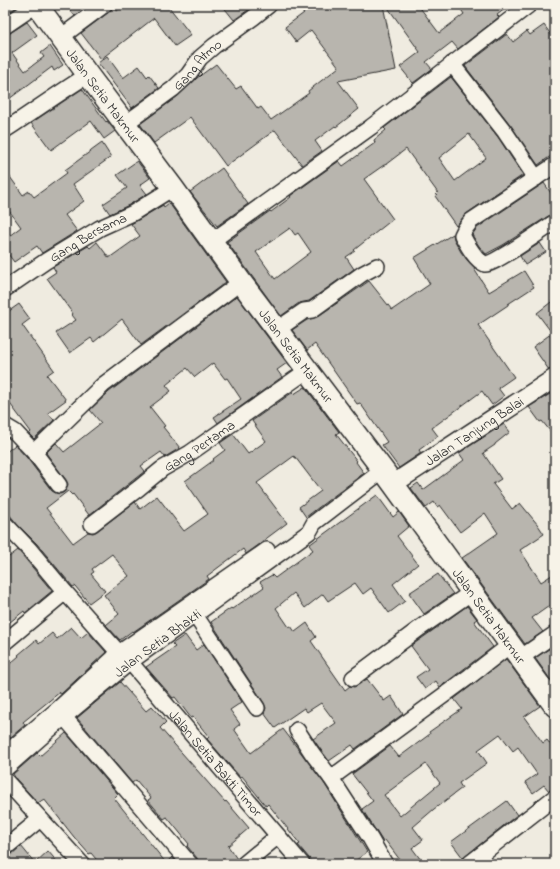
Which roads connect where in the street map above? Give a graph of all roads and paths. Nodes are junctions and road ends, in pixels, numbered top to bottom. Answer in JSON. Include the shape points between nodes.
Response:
{"nodes":[{"id":1,"x":37,"y":5,"type":"edge"},
{"id":2,"x":104,"y":5,"type":"edge"},
{"id":3,"x":269,"y":5,"type":"edge"},
{"id":4,"x":529,"y":5,"type":"edge"},
{"id":5,"x":5,"y":26,"type":"edge"},
{"id":6,"x":61,"y":37,"type":"junction"},
{"id":7,"x":452,"y":64,"type":"junction"},
{"id":8,"x":88,"y":75,"type":"junction"},
{"id":9,"x":125,"y":124,"type":"junction"},
{"id":10,"x":5,"y":130,"type":"edge"},
{"id":11,"x":555,"y":165,"type":"edge"},
{"id":12,"x":536,"y":178,"type":"junction"},
{"id":13,"x":173,"y":188,"type":"junction"},
{"id":14,"x":555,"y":222,"type":"edge"},
{"id":15,"x":212,"y":241,"type":"junction"},
{"id":16,"x":377,"y":266,"type":"dead end"},
{"id":17,"x":241,"y":282,"type":"junction"},
{"id":18,"x":5,"y":289,"type":"edge"},
{"id":19,"x":278,"y":329,"type":"junction"},
{"id":20,"x":308,"y":370,"type":"junction"},
{"id":21,"x":555,"y":378,"type":"edge"},
{"id":22,"x":5,"y":426,"type":"edge"},
{"id":23,"x":34,"y":452,"type":"junction"},
{"id":24,"x":388,"y":477,"type":"junction"},
{"id":25,"x":59,"y":485,"type":"dead end"},
{"id":26,"x":92,"y":524,"type":"dead end"},
{"id":27,"x":6,"y":528,"type":"edge"},
{"id":28,"x":231,"y":581,"type":"junction"},
{"id":29,"x":64,"y":592,"type":"junction"},
{"id":30,"x":472,"y":592,"type":"junction"},
{"id":31,"x":195,"y":615,"type":"junction"},
{"id":32,"x":555,"y":634,"type":"edge"},
{"id":33,"x":5,"y":642,"type":"edge"},
{"id":34,"x":515,"y":652,"type":"junction"},
{"id":35,"x":125,"y":658,"type":"junction"},
{"id":36,"x":353,"y":678,"type":"dead end"},
{"id":37,"x":555,"y":706,"type":"edge"},
{"id":38,"x":257,"y":708,"type":"dead end"},
{"id":39,"x":61,"y":713,"type":"junction"},
{"id":40,"x":297,"y":730,"type":"dead end"},
{"id":41,"x":5,"y":754,"type":"edge"},
{"id":42,"x":5,"y":769,"type":"edge"},
{"id":43,"x":332,"y":778,"type":"junction"},
{"id":44,"x":5,"y":780,"type":"edge"},
{"id":45,"x":555,"y":797,"type":"edge"},
{"id":46,"x":40,"y":818,"type":"junction"},
{"id":47,"x":278,"y":836,"type":"junction"},
{"id":48,"x":5,"y":848,"type":"edge"},
{"id":49,"x":82,"y":864,"type":"edge"},
{"id":50,"x":190,"y":864,"type":"edge"},
{"id":51,"x":244,"y":864,"type":"edge"},
{"id":52,"x":302,"y":864,"type":"edge"},
{"id":53,"x":385,"y":864,"type":"edge"},
{"id":54,"x":469,"y":864,"type":"edge"}],
"edges":[{"from":1,"to":5,"type":"street"},
{"from":1,"to":6,"type":"main road","name":"Jalan Setia Makmur"},
{"from":2,"to":6,"type":"street"},
{"from":3,"to":9,"type":"street","name":"Gang Atmo","via":[[200,58],[188,75],[173,89]]},
{"from":4,"to":7,"type":"street"},
{"from":6,"to":8,"type":"main road","name":"Jalan Setia Makmur"},
{"from":7,"to":12,"type":"street","via":[[505,132]]},
{"from":7,"to":15,"type":"street","via":[[371,127]]},
{"from":8,"to":9,"type":"main road","name":"Jalan Setia Makmur"},
{"from":8,"to":10,"type":"street"},
{"from":9,"to":13,"type":"main road","name":"Jalan Setia Makmur"},
{"from":11,"to":12,"type":"street"},
{"from":12,"to":14,"type":"street","via":[[471,222],[462,235],[477,258],[489,264]]},
{"from":13,"to":15,"type":"main road","name":"Jalan Setia Makmur"},
{"from":13,"to":18,"type":"street","name":"Gang Bersama","via":[[132,213],[100,228]]},
{"from":15,"to":17,"type":"main road","name":"Jalan Setia Makmur"},
{"from":16,"to":19,"type":"street","via":[[312,310],[304,311]]},
{"from":17,"to":19,"type":"main road","name":"Jalan Setia Makmur"},
{"from":17,"to":23,"type":"street","via":[[103,385]]},
{"from":19,"to":20,"type":"main road","name":"Jalan Setia Makmur"},
{"from":20,"to":24,"type":"main road","name":"Jalan Setia Makmur"},
{"from":20,"to":26,"type":"street","name":"Gang Pertama","via":[[190,453],[162,469]]},
{"from":21,"to":24,"type":"street","name":"Jalan Tanjung Balai"},
{"from":22,"to":23,"type":"street","via":[[15,432]]},
{"from":23,"to":25,"type":"street"},
{"from":24,"to":28,"type":"street","name":"Jalan Setia Bhakti","via":[[314,523],[309,532]]},
{"from":24,"to":30,"type":"main road","name":"Jalan Setia Makmur"},
{"from":27,"to":29,"type":"street","name":"Jalan Setia Bakti Timor","via":[[30,550]]},
{"from":28,"to":31,"type":"street","name":"Jalan Setia Bhakti"},
{"from":28,"to":35,"type":"street","name":"Jalan Setia Bhakti"},
{"from":29,"to":33,"type":"street"},
{"from":29,"to":35,"type":"street","name":"Jalan Setia Bakti Timor"},
{"from":30,"to":34,"type":"main road","name":"Jalan Setia Makmur"},
{"from":30,"to":36,"type":"street"},
{"from":31,"to":35,"type":"street","name":"Jalan Setia Bhakti"},
{"from":31,"to":38,"type":"street"},
{"from":32,"to":34,"type":"street"},
{"from":34,"to":37,"type":"main road","name":"Jalan Setia Makmur"},
{"from":34,"to":43,"type":"street","via":[[470,676]]},
{"from":35,"to":39,"type":"street","name":"Jalan Setia Bhakti"},
{"from":35,"to":47,"type":"street","name":"Jalan Setia Bakti Timor"},
{"from":39,"to":41,"type":"street","name":"Jalan Setia Bhakti"},
{"from":39,"to":42,"type":"street","name":"Jalan Setia Bhakti"},
{"from":39,"to":50,"type":"street"},
{"from":40,"to":43,"type":"street"},
{"from":43,"to":53,"type":"street"},
{"from":44,"to":46,"type":"street"},
{"from":45,"to":54,"type":"street"},
{"from":46,"to":48,"type":"street"},
{"from":46,"to":49,"type":"street"},
{"from":47,"to":51,"type":"street"},
{"from":47,"to":52,"type":"street","name":"Jalan Setia Bakti Timor"}]}
